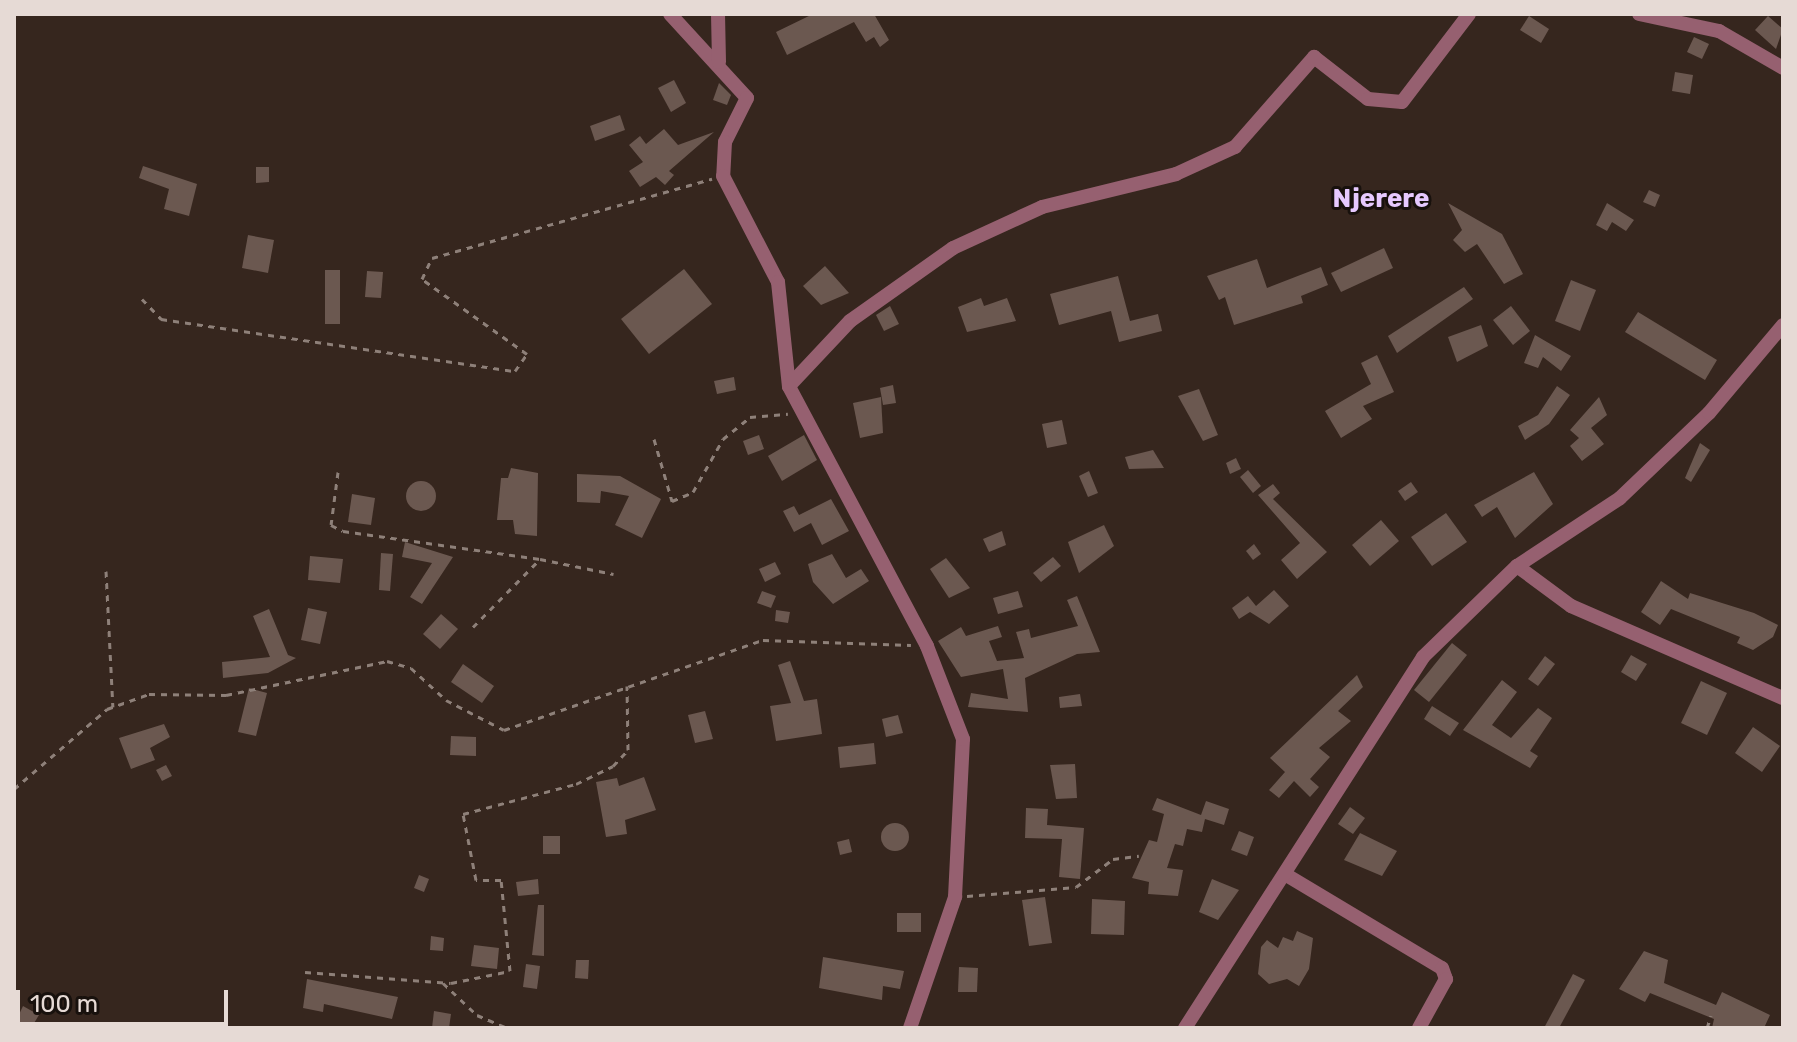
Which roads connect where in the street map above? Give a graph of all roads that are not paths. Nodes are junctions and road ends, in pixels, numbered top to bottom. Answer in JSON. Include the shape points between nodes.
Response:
{"nodes":[{"id":1,"x":670,"y":14,"type":"edge"},
{"id":2,"x":718,"y":14,"type":"edge"},
{"id":3,"x":1469,"y":14,"type":"edge"},
{"id":4,"x":1639,"y":14,"type":"edge"},
{"id":5,"x":719,"y":62,"type":"junction"},
{"id":6,"x":1783,"y":68,"type":"edge"},
{"id":7,"x":1783,"y":325,"type":"edge"},
{"id":8,"x":789,"y":386,"type":"junction"},
{"id":9,"x":1517,"y":566,"type":"junction"},
{"id":10,"x":1783,"y":698,"type":"edge"},
{"id":11,"x":1288,"y":876,"type":"junction"},
{"id":12,"x":910,"y":1028,"type":"edge"},
{"id":13,"x":1185,"y":1028,"type":"edge"},
{"id":14,"x":1419,"y":1028,"type":"edge"}],
"edges":[{"from":1,"to":5,"type":"street"},
{"from":2,"to":5,"type":"street"},
{"from":3,"to":8,"type":"street","via":[[1402,102],[1368,99],[1314,57],[1235,147],[1176,174],[1042,207],[953,248],[850,321]]},
{"from":4,"to":6,"type":"street","via":[[1719,31]]},
{"from":5,"to":8,"type":"street","via":[[747,98],[725,142],[723,176],[781,290]]},
{"from":7,"to":9,"type":"street","via":[[1709,413],[1620,498]]},
{"from":8,"to":12,"type":"street","via":[[927,646],[963,739],[955,897]]},
{"from":9,"to":10,"type":"street","via":[[1571,606]]},
{"from":9,"to":11,"type":"street","via":[[1423,657],[1375,722]]},
{"from":11,"to":13,"type":"street"},
{"from":11,"to":14,"type":"street","via":[[1442,968],[1446,979]]}]}
